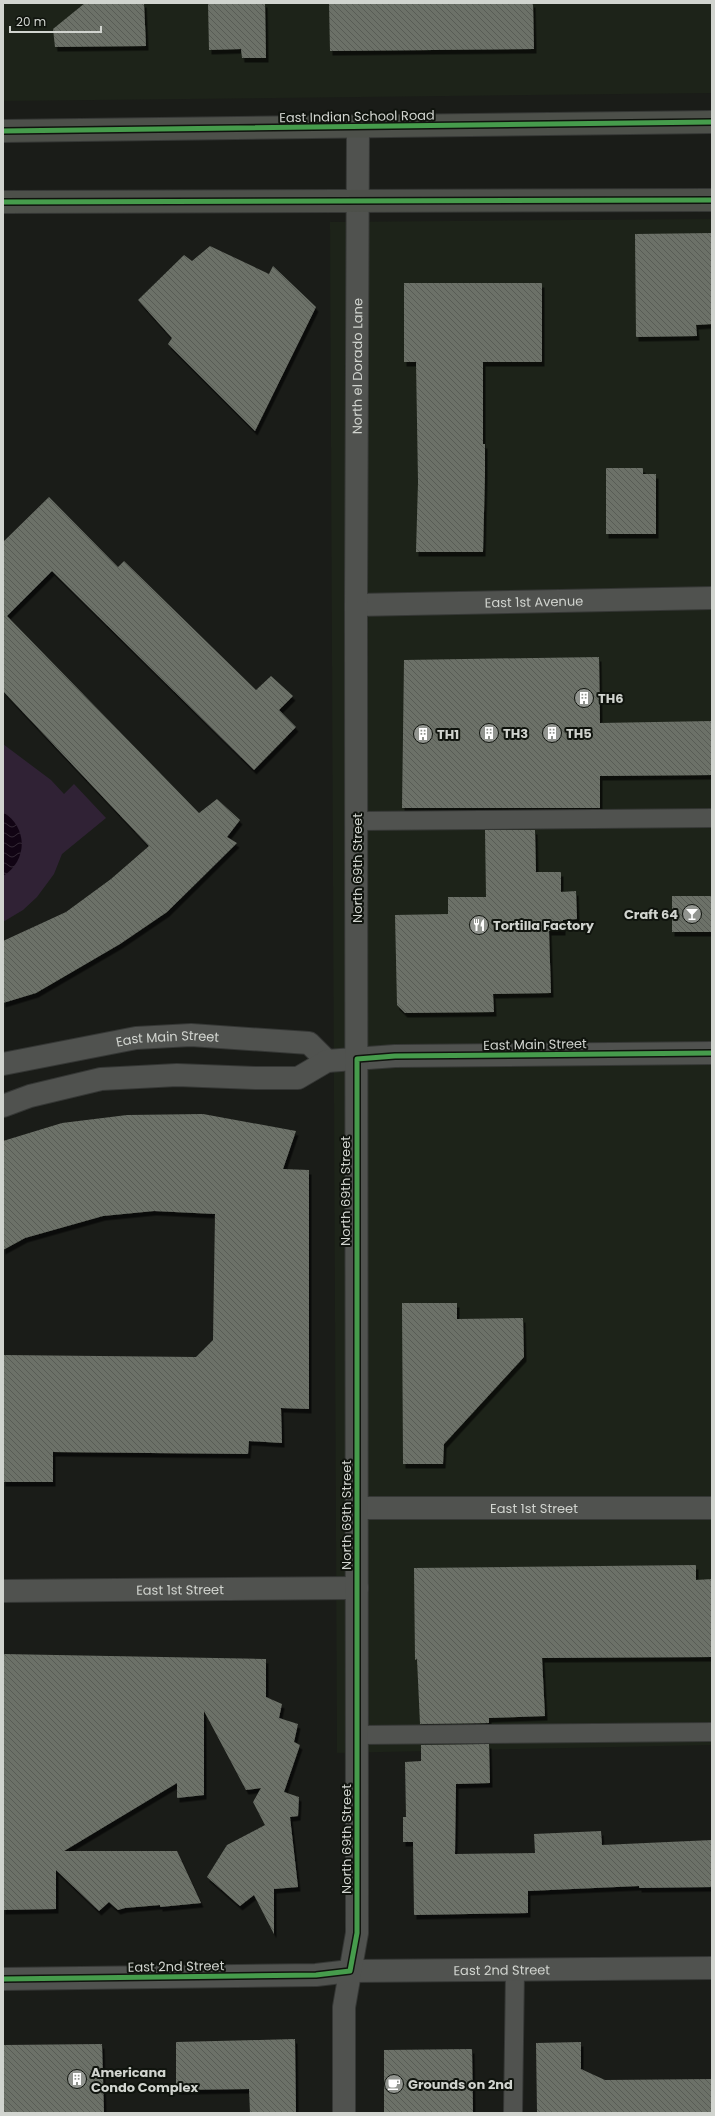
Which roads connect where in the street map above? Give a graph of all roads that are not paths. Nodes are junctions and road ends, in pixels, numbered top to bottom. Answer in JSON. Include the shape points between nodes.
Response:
{"nodes":[{"id":1,"x":712,"y":122,"type":"edge"},
{"id":2,"x":358,"y":126,"type":"junction"},
{"id":3,"x":3,"y":131,"type":"edge"},
{"id":4,"x":712,"y":200,"type":"edge"},
{"id":5,"x":3,"y":202,"type":"edge"},
{"id":6,"x":358,"y":202,"type":"junction"},
{"id":7,"x":712,"y":598,"type":"edge"},
{"id":8,"x":356,"y":605,"type":"junction"},
{"id":9,"x":712,"y":818,"type":"edge"},
{"id":10,"x":357,"y":821,"type":"junction"},
{"id":11,"x":712,"y":1053,"type":"edge"},
{"id":12,"x":357,"y":1059,"type":"junction"},
{"id":13,"x":327,"y":1061,"type":"junction"},
{"id":14,"x":3,"y":1064,"type":"edge"},
{"id":15,"x":3,"y":1106,"type":"edge"},
{"id":16,"x":357,"y":1508,"type":"junction"},
{"id":17,"x":712,"y":1508,"type":"edge"},
{"id":18,"x":357,"y":1588,"type":"junction"},
{"id":19,"x":3,"y":1591,"type":"edge"},
{"id":20,"x":712,"y":1732,"type":"edge"},
{"id":21,"x":357,"y":1735,"type":"junction"},
{"id":22,"x":712,"y":1968,"type":"edge"},
{"id":23,"x":350,"y":1971,"type":"junction"},
{"id":24,"x":514,"y":1971,"type":"junction"},
{"id":25,"x":3,"y":1979,"type":"edge"},
{"id":26,"x":344,"y":2113,"type":"edge"},
{"id":27,"x":513,"y":2113,"type":"edge"}],
"edges":[{"from":1,"to":2,"type":"main road","name":"East Indian School Road"},
{"from":2,"to":3,"type":"main road","name":"East Indian School Road"},
{"from":2,"to":6,"type":"street","name":"North el Dorado Lane"},
{"from":4,"to":6,"type":"main road"},
{"from":5,"to":6,"type":"main road"},
{"from":6,"to":8,"type":"street","name":"North el Dorado Lane"},
{"from":7,"to":8,"type":"street","name":"East 1st Avenue"},
{"from":8,"to":10,"type":"street","name":"North 69th Street"},
{"from":9,"to":10,"type":"lane"},
{"from":10,"to":12,"type":"street","name":"North 69th Street"},
{"from":11,"to":12,"type":"street","name":"East Main Street","via":[[395,1056]]},
{"from":12,"to":13,"type":"street","name":"East Main Street"},
{"from":12,"to":16,"type":"street","name":"North 69th Street"},
{"from":13,"to":14,"type":"street","name":"East Main Street","via":[[309,1043],[191,1035],[136,1038]]},
{"from":13,"to":15,"type":"street","name":"East Main Street","via":[[298,1078],[177,1075],[101,1080],[30,1096]]},
{"from":16,"to":17,"type":"street","name":"East 1st Street"},
{"from":16,"to":18,"type":"street","name":"North 69th Street"},
{"from":18,"to":19,"type":"street","name":"East 1st Street"},
{"from":18,"to":21,"type":"street","name":"North 69th Street"},
{"from":20,"to":21,"type":"lane"},
{"from":21,"to":23,"type":"street","name":"North 69th Street","via":[[357,1933]]},
{"from":22,"to":24,"type":"street","name":"East 2nd Street"},
{"from":23,"to":24,"type":"street","name":"East 2nd Street"},
{"from":23,"to":25,"type":"street","name":"East 2nd Street","via":[[316,1975]]},
{"from":23,"to":26,"type":"street","name":"North 69th Street","via":[[344,2007]]},
{"from":24,"to":27,"type":"lane"}]}
